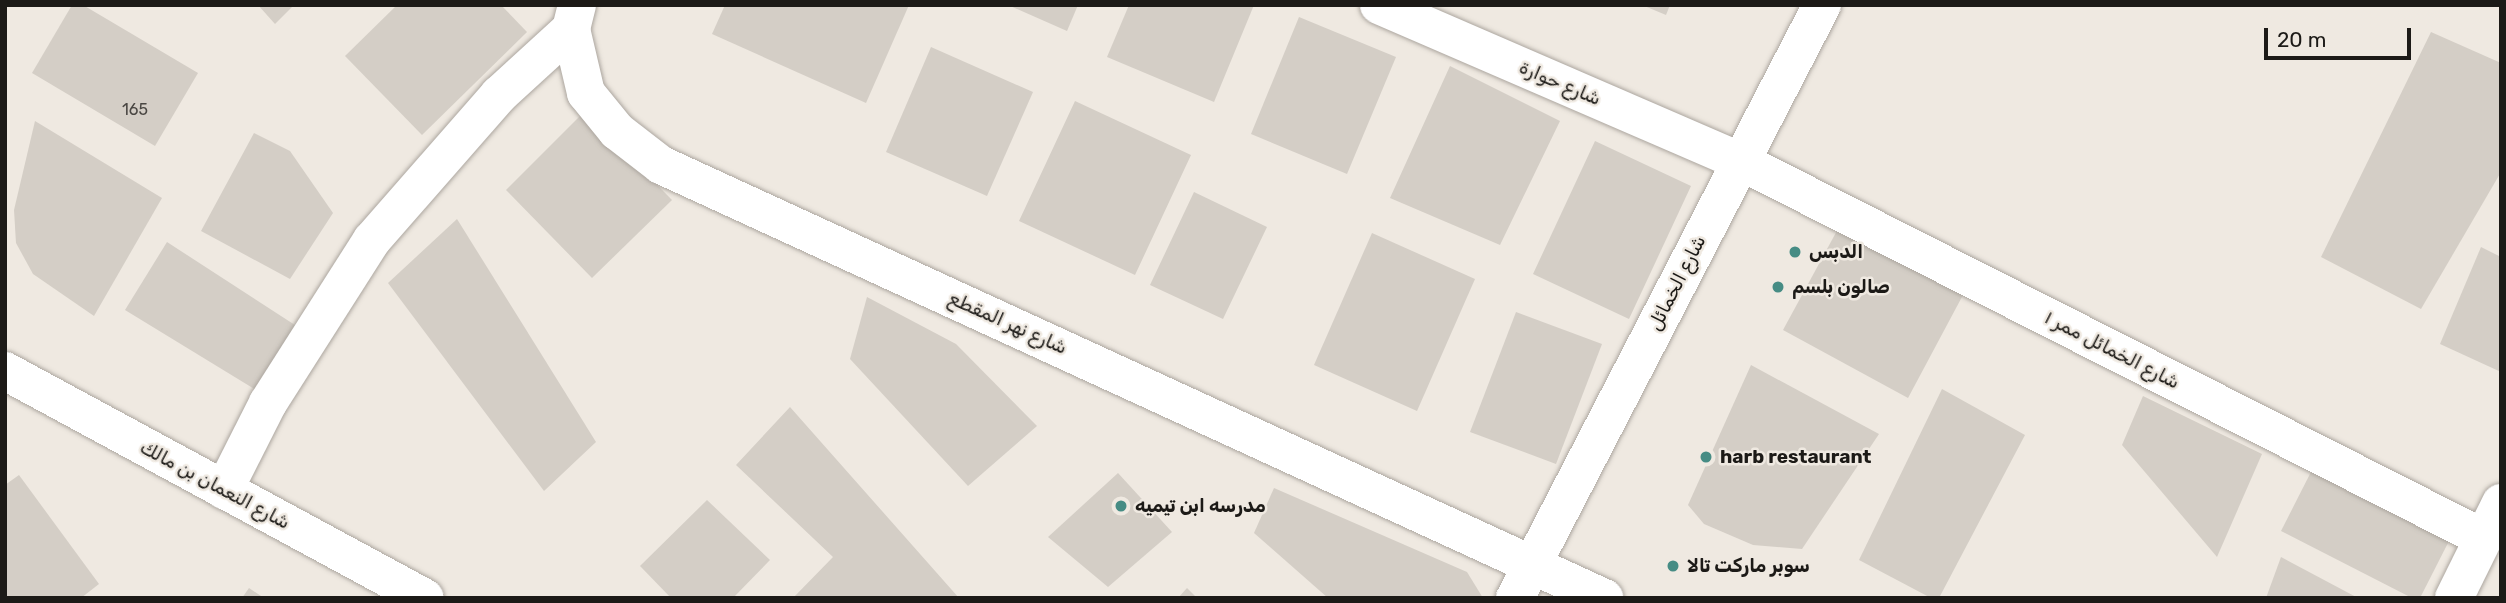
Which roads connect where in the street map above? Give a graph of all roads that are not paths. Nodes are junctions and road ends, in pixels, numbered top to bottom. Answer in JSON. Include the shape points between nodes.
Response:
{"nodes":[{"id":1,"x":1379,"y":5,"type":"edge"},
{"id":2,"x":1822,"y":5,"type":"edge"},
{"id":3,"x":573,"y":17,"type":"edge"},
{"id":4,"x":1740,"y":161,"type":"junction"},
{"id":5,"x":5,"y":371,"type":"edge"},
{"id":6,"x":224,"y":490,"type":"junction"},
{"id":7,"x":2501,"y":503,"type":"edge"},
{"id":8,"x":2483,"y":538,"type":"junction"},
{"id":9,"x":1533,"y":562,"type":"junction"},
{"id":10,"x":425,"y":598,"type":"edge"},
{"id":11,"x":1515,"y":598,"type":"edge"},
{"id":12,"x":1604,"y":598,"type":"edge"},
{"id":13,"x":2454,"y":598,"type":"edge"}],
"edges":[{"from":1,"to":4,"type":"street","name":"شارع حوارة"},
{"from":2,"to":4,"type":"street","name":"شارع الخمائل"},
{"from":3,"to":6,"type":"street","via":[[372,240],[289,368]]},
{"from":3,"to":9,"type":"street","name":"شارع نهر المقطع","via":[[586,93],[617,131],[661,164]]},
{"from":4,"to":8,"type":"street","name":"شارع الخمائل ممر ١"},
{"from":4,"to":9,"type":"street","name":"شارع الخمائل"},
{"from":5,"to":6,"type":"street","name":"شارع النعمان بن مالك"},
{"from":6,"to":10,"type":"street","name":"شارع النعمان بن مالك"},
{"from":7,"to":8,"type":"street"},
{"from":8,"to":13,"type":"street"},
{"from":9,"to":11,"type":"street","name":"شارع الخمائل"},
{"from":9,"to":12,"type":"street"}]}
